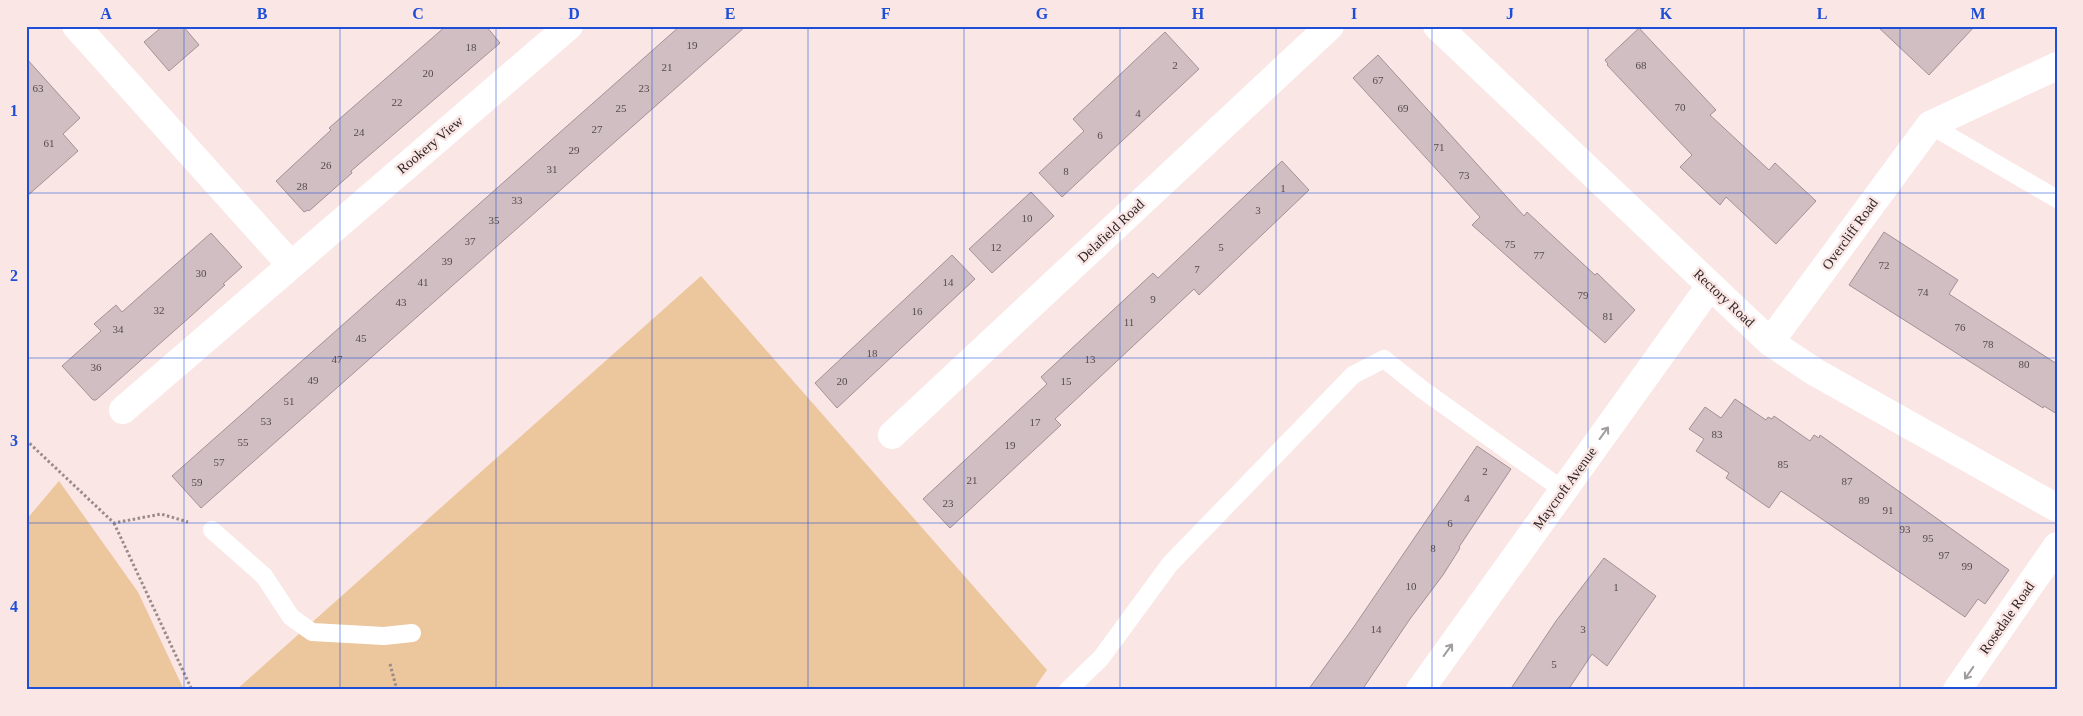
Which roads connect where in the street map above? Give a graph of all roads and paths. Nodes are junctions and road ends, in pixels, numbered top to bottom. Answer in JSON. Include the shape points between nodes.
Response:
{"nodes":[{"id":1,"x":76,"y":26,"type":"edge"},
{"id":2,"x":569,"y":26,"type":"edge"},
{"id":3,"x":1330,"y":26,"type":"edge"},
{"id":4,"x":1437,"y":26,"type":"edge"},
{"id":5,"x":2057,"y":66,"type":"edge"},
{"id":6,"x":1930,"y":125,"type":"junction"},
{"id":7,"x":2057,"y":199,"type":"edge"},
{"id":8,"x":290,"y":264,"type":"junction"},
{"id":9,"x":1710,"y":286,"type":"junction"},
{"id":10,"x":1770,"y":342,"type":"junction"},
{"id":11,"x":122,"y":410,"type":"dead end"},
{"id":12,"x":892,"y":435,"type":"dead end"},
{"id":13,"x":26,"y":440,"type":"edge"},
{"id":14,"x":1563,"y":490,"type":"junction"},
{"id":15,"x":2057,"y":508,"type":"edge"},
{"id":16,"x":114,"y":523,"type":"junction"},
{"id":17,"x":212,"y":530,"type":"joint"},
{"id":18,"x":2057,"y":546,"type":"edge"},
{"id":19,"x":412,"y":633,"type":"dead end"},
{"id":20,"x":192,"y":690,"type":"edge"},
{"id":21,"x":1068,"y":690,"type":"edge"},
{"id":22,"x":1420,"y":690,"type":"edge"},
{"id":23,"x":1957,"y":690,"type":"edge"}],
"edges":[{"from":1,"to":8,"type":"street"},
{"from":2,"to":8,"type":"street","name":"Rookery View"},
{"from":3,"to":12,"type":"street","name":"Delafield Road"},
{"from":4,"to":9,"type":"street","name":"Rectory Road"},
{"from":5,"to":6,"type":"street","name":"Overcliff Road"},
{"from":6,"to":7,"type":"lane"},
{"from":6,"to":10,"type":"street","name":"Overcliff Road"},
{"from":8,"to":11,"type":"street","name":"Rookery View"},
{"from":9,"to":10,"type":"street","name":"Rectory Road"},
{"from":14,"to":9,"type":"street","name":"Maycroft Avenue","one_way":true},
{"from":10,"to":15,"type":"street","name":"Rectory Road","via":[[1815,372]]},
{"from":13,"to":16,"type":"path"},
{"from":14,"to":21,"type":"lane","via":[[1422,390],[1384,359],[1353,374],[1170,564],[1101,658]]},
{"from":22,"to":14,"type":"street","name":"Maycroft Avenue","one_way":true},
{"from":16,"to":17,"type":"path","via":[[162,514]]},
{"from":16,"to":20,"type":"path"},
{"from":17,"to":19,"type":"lane","via":[[264,576],[291,617],[312,632],[384,636]]},
{"from":18,"to":23,"type":"street","name":"Rosedale Road","one_way":true}]}
